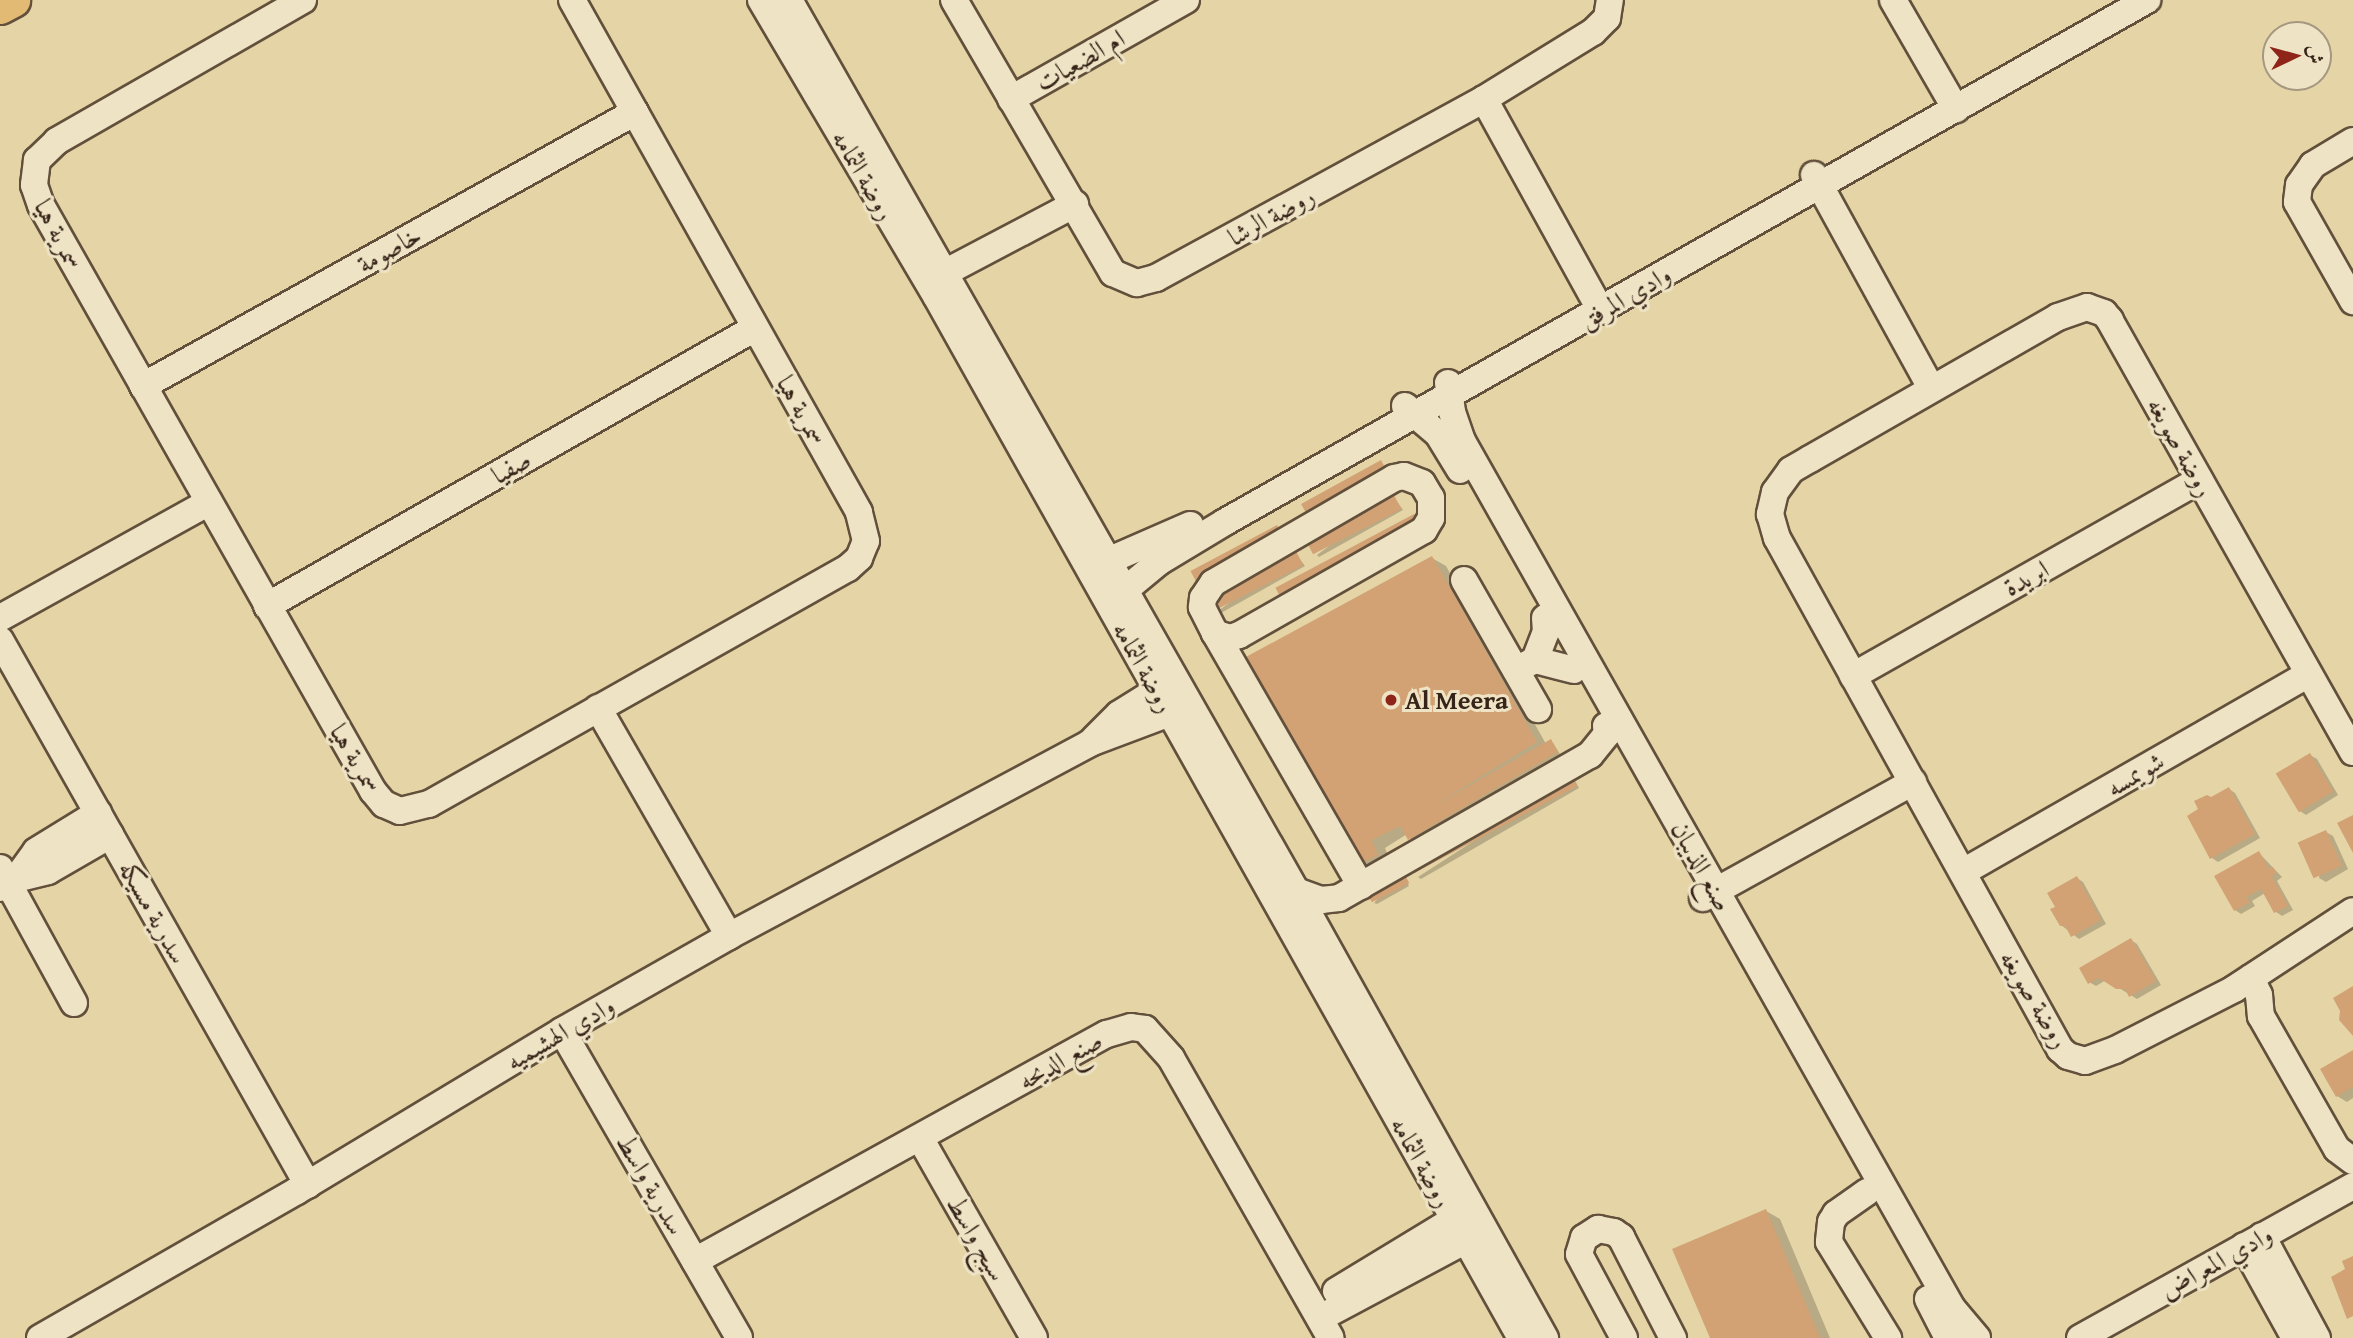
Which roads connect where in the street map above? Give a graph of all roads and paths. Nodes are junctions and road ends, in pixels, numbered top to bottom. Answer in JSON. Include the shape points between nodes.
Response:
{"nodes":[{"id":1,"x":13,"y":0,"type":"edge"},
{"id":2,"x":303,"y":0,"type":"edge"},
{"id":3,"x":761,"y":0,"type":"edge"},
{"id":4,"x":789,"y":0,"type":"edge"},
{"id":5,"x":954,"y":0,"type":"edge"},
{"id":6,"x":1186,"y":0,"type":"edge"},
{"id":7,"x":1611,"y":0,"type":"edge"},
{"id":8,"x":1893,"y":0,"type":"edge"},
{"id":9,"x":1907,"y":0,"type":"edge"},
{"id":10,"x":2122,"y":0,"type":"edge"},
{"id":11,"x":2147,"y":0,"type":"edge"},
{"id":12,"x":574,"y":1,"type":"edge"},
{"id":13,"x":0,"y":7,"type":"edge"},
{"id":14,"x":1011,"y":99,"type":"junction"},
{"id":15,"x":1484,"y":99,"type":"junction"},
{"id":16,"x":1957,"y":101,"type":"junction"},
{"id":17,"x":635,"y":112,"type":"junction"},
{"id":18,"x":2353,"y":141,"type":"edge"},
{"id":19,"x":1817,"y":180,"type":"junction"},
{"id":20,"x":1078,"y":209,"type":"junction"},
{"id":21,"x":940,"y":284,"type":"junction"},
{"id":22,"x":2353,"y":301,"type":"edge"},
{"id":23,"x":1598,"y":305,"type":"junction"},
{"id":24,"x":755,"y":328,"type":"junction"},
{"id":25,"x":143,"y":386,"type":"junction"},
{"id":26,"x":1931,"y":388,"type":"junction"},
{"id":27,"x":1449,"y":390,"type":"junction"},
{"id":28,"x":1411,"y":410,"type":"junction"},
{"id":29,"x":2199,"y":480,"type":"junction"},
{"id":30,"x":1280,"y":486,"type":"junction"},
{"id":31,"x":209,"y":502,"type":"junction"},
{"id":32,"x":1304,"y":528,"type":"junction"},
{"id":33,"x":1099,"y":565,"type":"junction"},
{"id":34,"x":1464,"y":580,"type":"dead end"},
{"id":35,"x":1117,"y":597,"type":"junction"},
{"id":36,"x":267,"y":606,"type":"junction"},
{"id":37,"x":0,"y":618,"type":"edge"},
{"id":38,"x":1545,"y":618,"type":"junction"},
{"id":39,"x":1215,"y":633,"type":"junction"},
{"id":40,"x":0,"y":640,"type":"edge"},
{"id":41,"x":0,"y":665,"type":"edge"},
{"id":42,"x":1525,"y":665,"type":"junction"},
{"id":43,"x":1574,"y":670,"type":"junction"},
{"id":44,"x":2307,"y":675,"type":"junction"},
{"id":45,"x":1853,"y":676,"type":"junction"},
{"id":46,"x":1165,"y":685,"type":"junction"},
{"id":47,"x":598,"y":708,"type":"junction"},
{"id":48,"x":1538,"y":709,"type":"dead end"},
{"id":49,"x":1179,"y":710,"type":"junction"},
{"id":50,"x":1606,"y":726,"type":"junction"},
{"id":51,"x":1090,"y":743,"type":"junction"},
{"id":52,"x":2353,"y":752,"type":"edge"},
{"id":53,"x":1590,"y":755,"type":"junction"},
{"id":54,"x":1623,"y":755,"type":"junction"},
{"id":55,"x":1913,"y":782,"type":"junction"},
{"id":56,"x":99,"y":827,"type":"junction"},
{"id":57,"x":1963,"y":872,"type":"junction"},
{"id":58,"x":6,"y":880,"type":"edge"},
{"id":59,"x":1296,"y":891,"type":"junction"},
{"id":60,"x":1350,"y":892,"type":"junction"},
{"id":61,"x":1709,"y":894,"type":"junction"},
{"id":62,"x":2353,"y":911,"type":"edge"},
{"id":63,"x":729,"y":936,"type":"junction"},
{"id":64,"x":1322,"y":937,"type":"junction"},
{"id":65,"x":2242,"y":984,"type":"junction"},
{"id":66,"x":74,"y":1003,"type":"dead end"},
{"id":67,"x":562,"y":1031,"type":"junction"},
{"id":68,"x":920,"y":1138,"type":"junction"},
{"id":69,"x":2345,"y":1155,"type":"edge"},
{"id":70,"x":302,"y":1188,"type":"junction"},
{"id":71,"x":1867,"y":1192,"type":"junction"},
{"id":72,"x":2350,"y":1194,"type":"edge"},
{"id":73,"x":1470,"y":1225,"type":"junction"},
{"id":74,"x":2256,"y":1247,"type":"junction"},
{"id":75,"x":695,"y":1261,"type":"junction"},
{"id":76,"x":1321,"y":1320,"type":"edge"},
{"id":77,"x":43,"y":1337,"type":"edge"},
{"id":78,"x":739,"y":1338,"type":"edge"},
{"id":79,"x":1034,"y":1338,"type":"edge"},
{"id":80,"x":1521,"y":1338,"type":"edge"},
{"id":81,"x":1545,"y":1338,"type":"edge"},
{"id":82,"x":1624,"y":1338,"type":"edge"},
{"id":83,"x":1673,"y":1338,"type":"edge"},
{"id":84,"x":1888,"y":1338,"type":"edge"},
{"id":85,"x":1948,"y":1338,"type":"edge"},
{"id":86,"x":1977,"y":1338,"type":"edge"},
{"id":87,"x":2080,"y":1338,"type":"edge"},
{"id":88,"x":2106,"y":1338,"type":"edge"},
{"id":89,"x":2295,"y":1338,"type":"edge"},
{"id":90,"x":2317,"y":1338,"type":"edge"}],
"edges":[{"from":1,"to":13,"type":"main road"},
{"from":2,"to":25,"type":"street","name":"سمرية هيا","via":[[57,141],[37,160],[37,197]]},
{"from":3,"to":21,"type":"street","name":"روضة الثمامه"},
{"from":4,"to":21,"type":"street","name":"روضة الثمامه"},
{"from":5,"to":14,"type":"street","name":"روضة الرشا"},
{"from":6,"to":14,"type":"street","name":"ام الضعيات"},
{"from":7,"to":15,"type":"street","name":"روضة الرشا","via":[[1607,18],[1593,32]]},
{"from":8,"to":16,"type":"street"},
{"from":9,"to":16,"type":"street"},
{"from":10,"to":16,"type":"street","name":"وادي المرفق"},
{"from":11,"to":16,"type":"street","name":"وادي المرفق"},
{"from":12,"to":17,"type":"street","name":"سمرية هيا"},
{"from":14,"to":20,"type":"street","name":"روضة الرشا"},
{"from":15,"to":20,"type":"street","name":"روضة الرشا","via":[[1146,282],[1129,282],[1113,273]]},
{"from":15,"to":23,"type":"street"},
{"from":16,"to":19,"type":"street","name":"وادي المرفق"},
{"from":17,"to":24,"type":"street","name":"سمرية هيا"},
{"from":17,"to":25,"type":"street","name":"خاصومة"},
{"from":18,"to":22,"type":"street","via":[[2313,165],[2299,185],[2297,202]]},
{"from":19,"to":23,"type":"street","name":"وادي المرفق"},
{"from":19,"to":26,"type":"street"},
{"from":20,"to":21,"type":"street"},
{"from":21,"to":33,"type":"street","name":"روضة الثمامه"},
{"from":23,"to":27,"type":"street","name":"وادي المرفق"},
{"from":24,"to":36,"type":"street","name":"صفيا"},
{"from":24,"to":47,"type":"street","name":"سمرية هيا","via":[[859,512],[866,535],[864,550],[848,568]]},
{"from":25,"to":31,"type":"street","name":"سمرية هيا"},
{"from":26,"to":29,"type":"street","name":"روضة صويغه","via":[[2058,317],[2075,309],[2096,309],[2110,320]]},
{"from":26,"to":45,"type":"street","name":"روضة صويغه","via":[[1791,470],[1781,480],[1771,504],[1777,538]]},
{"from":27,"to":28,"type":"street","name":"وادي المرفق"},
{"from":27,"to":61,"type":"street","name":"صنع الذيبان","via":[[1462,440]]},
{"from":28,"to":30,"type":"street","name":"وادي المرفق"},
{"from":28,"to":38,"type":"street","name":"صنع الذيبان","via":[[1447,447]]},
{"from":29,"to":44,"type":"street","name":"روضة صويغه"},
{"from":29,"to":45,"type":"street","name":"ابريدة"},
{"from":30,"to":32,"type":"street"},
{"from":30,"to":33,"type":"street","name":"وادي المرفق"},
{"from":30,"to":35,"type":"street","name":"وادي المرفق","via":[[1172,554]]},
{"from":31,"to":36,"type":"street","name":"سمرية هيا"},
{"from":31,"to":37,"type":"street"},
{"from":32,"to":39,"type":"street","via":[[1213,583],[1202,607]]},
{"from":32,"to":39,"type":"street","via":[[1394,478],[1422,483],[1431,498],[1431,518],[1424,530],[1408,541],[1240,635],[1230,638]]},
{"from":33,"to":35,"type":"street","name":"روضة الثمامه"},
{"from":34,"to":42,"type":"street"},
{"from":35,"to":46,"type":"street","name":"روضة الثمامه"},
{"from":36,"to":47,"type":"street","name":"سمرية هيا","via":[[373,791],[393,810],[429,804]]},
{"from":38,"to":42,"type":"street","via":[[1546,632]]},
{"from":38,"to":43,"type":"street","name":"صنع الذيبان"},
{"from":39,"to":60,"type":"street"},
{"from":40,"to":56,"type":"street","name":"سدرية مسيكه"},
{"from":41,"to":56,"type":"street","name":"سدرية مسيكه"},
{"from":42,"to":43,"type":"street"},
{"from":42,"to":48,"type":"street"},
{"from":43,"to":50,"type":"street","name":"صنع الذيبان"},
{"from":44,"to":52,"type":"street","name":"روضة صويغه"},
{"from":44,"to":57,"type":"street","name":"شويمسه"},
{"from":45,"to":55,"type":"street","name":"روضة صويغه"},
{"from":46,"to":49,"type":"street","name":"روضة الثمامه"},
{"from":46,"to":51,"type":"street","name":"وادي الهشيميه","via":[[1119,714]]},
{"from":47,"to":63,"type":"street"},
{"from":49,"to":51,"type":"street","name":"وادي الهشيميه"},
{"from":49,"to":59,"type":"street","name":"روضة الثمامه"},
{"from":49,"to":73,"type":"street","name":"روضة الثمامه"},
{"from":50,"to":53,"type":"street","via":[[1607,734]]},
{"from":50,"to":54,"type":"street","name":"صنع الذيبان"},
{"from":51,"to":63,"type":"street","name":"وادي الهشيميه"},
{"from":53,"to":54,"type":"street"},
{"from":53,"to":60,"type":"street"},
{"from":54,"to":61,"type":"street","name":"صنع الذيبان"},
{"from":55,"to":57,"type":"street","name":"روضة صويغه"},
{"from":55,"to":61,"type":"street"},
{"from":56,"to":58,"type":"street","via":[[36,851]]},
{"from":56,"to":70,"type":"street","name":"سدرية مسيكه"},
{"from":57,"to":65,"type":"street","name":"روضة صويغه","via":[[2068,1056],[2085,1061],[2102,1056]]},
{"from":58,"to":66,"type":"street"},
{"from":59,"to":60,"type":"street","via":[[1321,900]]},
{"from":59,"to":64,"type":"street","name":"روضة الثمامه"},
{"from":60,"to":64,"type":"street","via":[[1326,920]]},
{"from":61,"to":71,"type":"street","name":"صنع الذيبان"},
{"from":61,"to":86,"type":"street","name":"صنع الذيبان","via":[[1952,1308]]},
{"from":62,"to":65,"type":"street","name":"روضة صويغه"},
{"from":63,"to":67,"type":"street","name":"وادي الهشيميه"},
{"from":64,"to":73,"type":"street","name":"روضة الثمامه"},
{"from":65,"to":69,"type":"street","via":[[2250,1008],[2262,1016]]},
{"from":67,"to":70,"type":"street","name":"وادي الهشيميه"},
{"from":67,"to":75,"type":"street","name":"سدرية واسط"},
{"from":68,"to":75,"type":"street","name":"صنع الديحه"},
{"from":68,"to":76,"type":"street","name":"صنع الديحه","via":[[1107,1034],[1131,1027],[1145,1029],[1171,1058]]},
{"from":68,"to":79,"type":"street","name":"سيج واسط"},
{"from":69,"to":72,"type":"street","via":[[2339,1174]]},
{"from":70,"to":77,"type":"street","name":"وادي الهشيميه"},
{"from":71,"to":84,"type":"street","via":[[1836,1214],[1829,1242]]},
{"from":71,"to":85,"type":"street","name":"صنع الذيبان"},
{"from":72,"to":74,"type":"street","name":"وادي المعراض"},
{"from":73,"to":76,"type":"street","name":"صنع الديحه"},
{"from":73,"to":80,"type":"street","name":"روضة الثمامه"},
{"from":73,"to":81,"type":"street","name":"روضة الثمامه"},
{"from":74,"to":87,"type":"street","name":"وادي المعراض"},
{"from":74,"to":88,"type":"street","name":"وادي المعراض"},
{"from":74,"to":89,"type":"street"},
{"from":74,"to":90,"type":"street"},
{"from":75,"to":78,"type":"street","name":"سدرية واسط"},
{"from":82,"to":83,"type":"street","via":[[1579,1254],[1584,1238],[1598,1229],[1621,1237]]}]}
